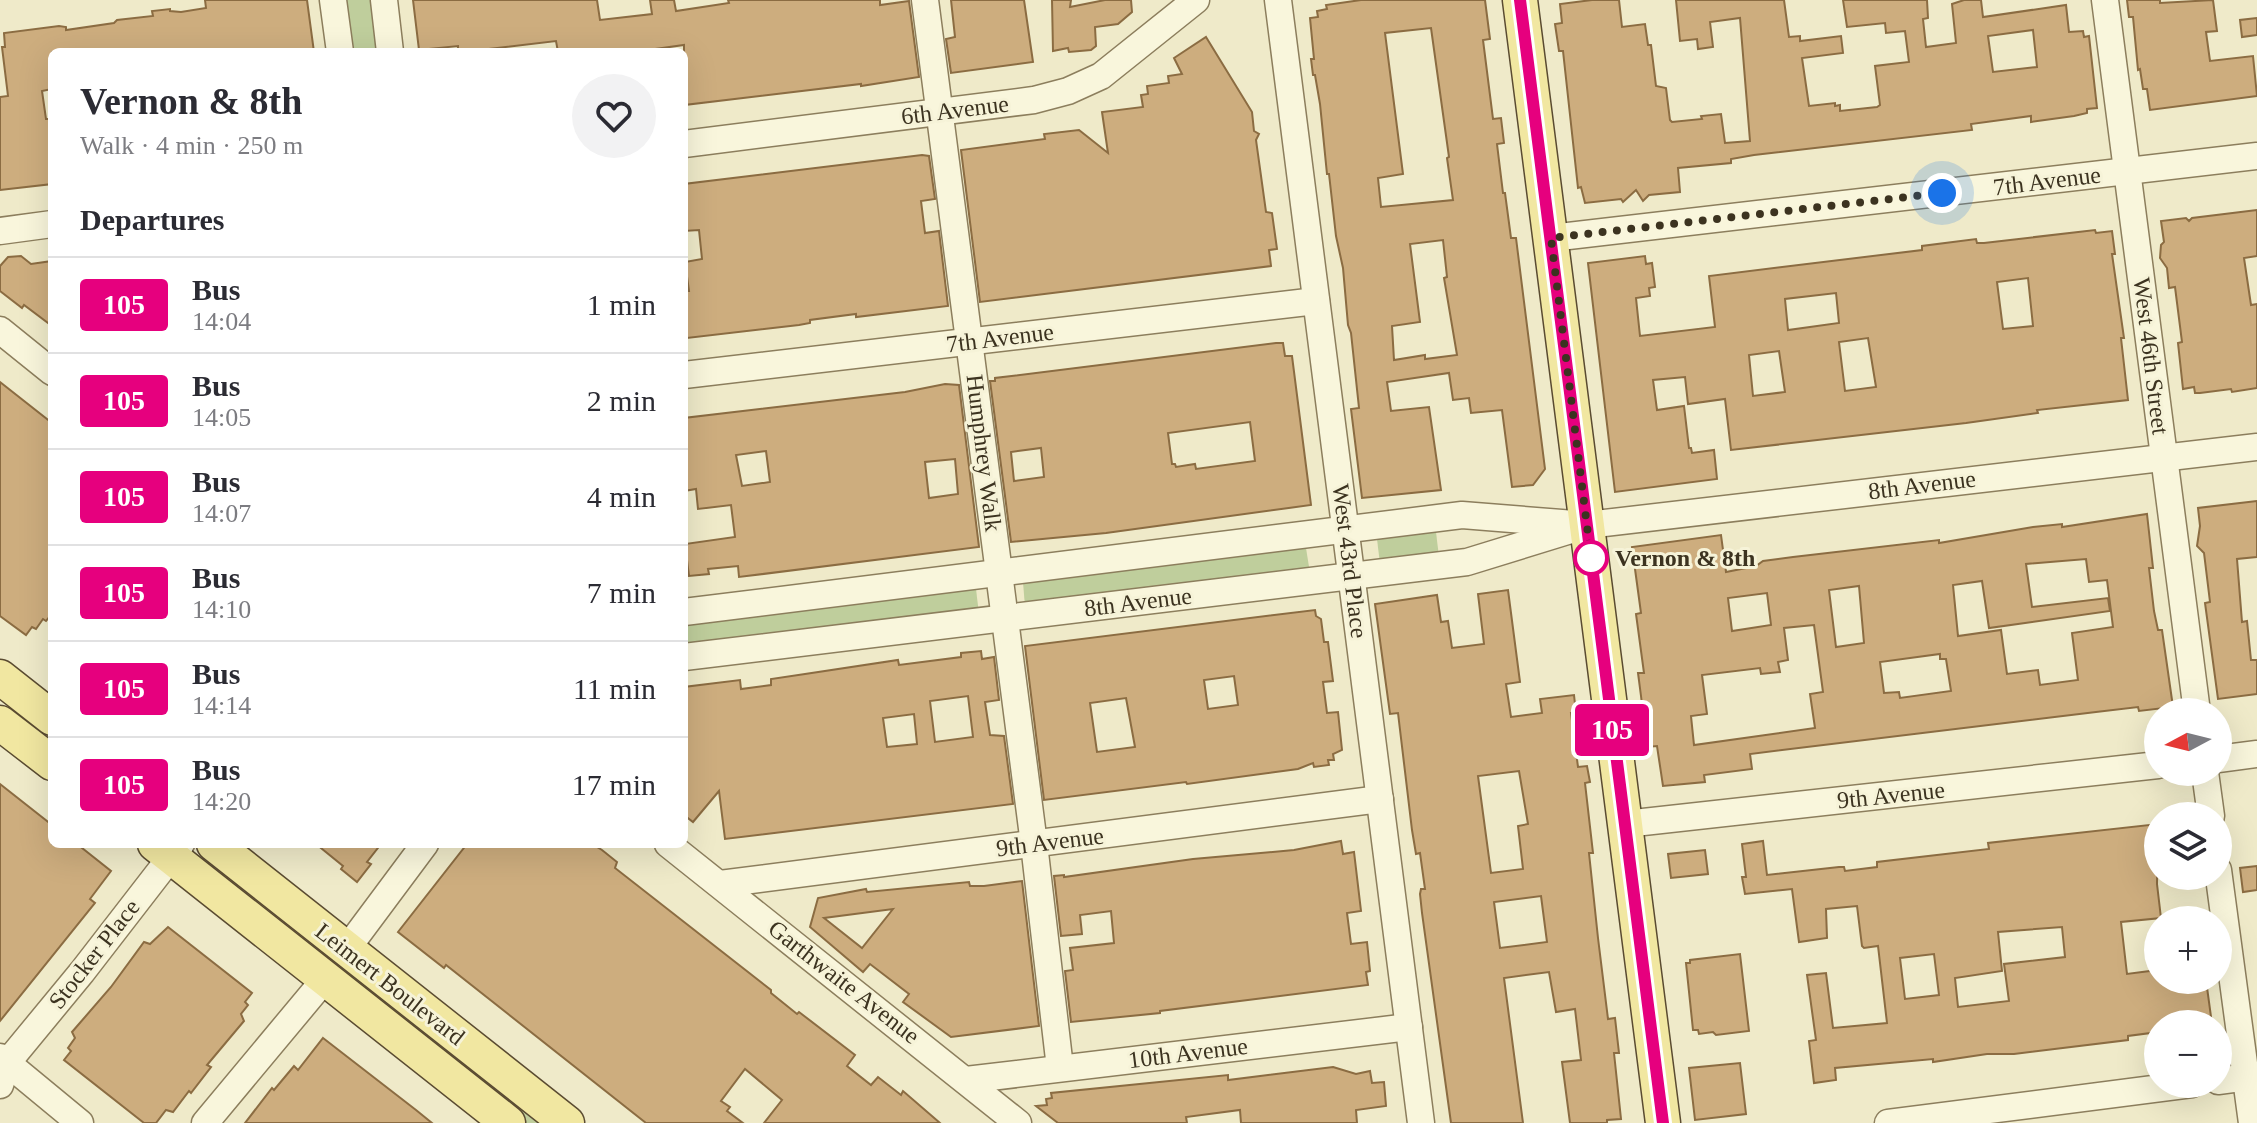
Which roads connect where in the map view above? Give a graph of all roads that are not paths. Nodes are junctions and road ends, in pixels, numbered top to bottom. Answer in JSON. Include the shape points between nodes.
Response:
{"nodes":[{"id":1,"x":333,"y":0,"type":"edge"},
{"id":2,"x":384,"y":0,"type":"edge"},
{"id":3,"x":925,"y":0,"type":"edge"},
{"id":4,"x":1196,"y":0,"type":"edge"},
{"id":5,"x":1278,"y":0,"type":"edge"},
{"id":6,"x":1520,"y":0,"type":"edge"},
{"id":7,"x":2105,"y":0,"type":"edge"},
{"id":8,"x":339,"y":48,"type":"edge"},
{"id":9,"x":390,"y":48,"type":"edge"},
{"id":10,"x":940,"y":112,"type":"junction"},
{"id":11,"x":688,"y":144,"type":"edge"},
{"id":12,"x":2257,"y":156,"type":"edge"},
{"id":13,"x":2127,"y":171,"type":"junction"},
{"id":14,"x":48,"y":225,"type":"edge"},
{"id":15,"x":0,"y":231,"type":"edge"},
{"id":16,"x":1551,"y":238,"type":"junction"},
{"id":17,"x":1316,"y":301,"type":"junction"},
{"id":18,"x":0,"y":330,"type":"edge"},
{"id":19,"x":969,"y":342,"type":"junction"},
{"id":20,"x":48,"y":369,"type":"edge"},
{"id":21,"x":688,"y":375,"type":"edge"},
{"id":22,"x":2257,"y":447,"type":"edge"},
{"id":23,"x":2164,"y":457,"type":"junction"},
{"id":24,"x":1587,"y":525,"type":"junction"},
{"id":25,"x":1345,"y":530,"type":"junction"},
{"id":26,"x":999,"y":573,"type":"junction"},
{"id":27,"x":1351,"y":576,"type":"junction"},
{"id":28,"x":688,"y":612,"type":"edge"},
{"id":29,"x":1005,"y":618,"type":"junction"},
{"id":30,"x":688,"y":657,"type":"edge"},
{"id":31,"x":0,"y":677,"type":"edge"},
{"id":32,"x":2195,"y":698,"type":"edge"},
{"id":33,"x":48,"y":715,"type":"edge"},
{"id":34,"x":0,"y":723,"type":"edge"},
{"id":35,"x":2257,"y":754,"type":"edge"},
{"id":36,"x":2232,"y":757,"type":"edge"},
{"id":37,"x":48,"y":760,"type":"edge"},
{"id":38,"x":2144,"y":767,"type":"edge"},
{"id":39,"x":1380,"y":799,"type":"junction"},
{"id":40,"x":1625,"y":824,"type":"junction"},
{"id":41,"x":1034,"y":844,"type":"junction"},
{"id":42,"x":169,"y":848,"type":"edge"},
{"id":43,"x":219,"y":848,"type":"edge"},
{"id":44,"x":422,"y":848,"type":"edge"},
{"id":45,"x":673,"y":848,"type":"edge"},
{"id":46,"x":720,"y":884,"type":"junction"},
{"id":47,"x":2221,"y":890,"type":"edge"},
{"id":48,"x":346,"y":950,"type":"junction"},
{"id":49,"x":325,"y":979,"type":"junction"},
{"id":50,"x":1409,"y":1027,"type":"junction"},
{"id":51,"x":2,"y":1067,"type":"edge"},
{"id":52,"x":1060,"y":1068,"type":"junction"},
{"id":53,"x":2252,"y":1076,"type":"edge"},
{"id":54,"x":2232,"y":1079,"type":"edge"},
{"id":55,"x":966,"y":1080,"type":"junction"},
{"id":56,"x":2144,"y":1090,"type":"edge"},
{"id":57,"x":80,"y":1123,"type":"edge"},
{"id":58,"x":205,"y":1123,"type":"edge"},
{"id":59,"x":508,"y":1123,"type":"edge"},
{"id":60,"x":567,"y":1123,"type":"edge"},
{"id":61,"x":1018,"y":1123,"type":"edge"},
{"id":62,"x":1421,"y":1123,"type":"edge"},
{"id":63,"x":1663,"y":1123,"type":"edge"},
{"id":64,"x":1888,"y":1123,"type":"edge"},
{"id":65,"x":2252,"y":1123,"type":"edge"}],
"edges":[{"from":1,"to":8,"type":"street"},
{"from":2,"to":9,"type":"street"},
{"from":3,"to":10,"type":"street","name":"Humphrey Walk"},
{"from":4,"to":10,"type":"street","name":"6th Avenue","via":[[1101,76],[1068,91]]},
{"from":5,"to":17,"type":"street","name":"West 43rd Place"},
{"from":6,"to":16,"type":"main road"},
{"from":7,"to":13,"type":"street","name":"West 46th Street"},
{"from":10,"to":11,"type":"street","name":"6th Avenue"},
{"from":10,"to":19,"type":"street","name":"Humphrey Walk"},
{"from":12,"to":13,"type":"street","name":"7th Avenue"},
{"from":13,"to":16,"type":"street","name":"7th Avenue"},
{"from":13,"to":23,"type":"street","name":"West 46th Street"},
{"from":14,"to":15,"type":"street"},
{"from":16,"to":24,"type":"main road"},
{"from":17,"to":19,"type":"street","name":"7th Avenue"},
{"from":17,"to":25,"type":"street","name":"West 43rd Place"},
{"from":18,"to":20,"type":"street"},
{"from":19,"to":21,"type":"street","name":"7th Avenue"},
{"from":19,"to":26,"type":"street","name":"Humphrey Walk"},
{"from":22,"to":23,"type":"street","name":"8th Avenue"},
{"from":23,"to":24,"type":"street","name":"8th Avenue"},
{"from":23,"to":32,"type":"street","name":"West 46th Street"},
{"from":24,"to":25,"type":"street","name":"8th Avenue","via":[[1462,515]]},
{"from":24,"to":27,"type":"street","name":"8th Avenue","via":[[1467,562]]},
{"from":24,"to":40,"type":"main road"},
{"from":25,"to":26,"type":"street","name":"8th Avenue"},
{"from":25,"to":27,"type":"street","name":"West 43rd Place"},
{"from":26,"to":28,"type":"street","name":"8th Avenue"},
{"from":26,"to":29,"type":"street","name":"Humphrey Walk"},
{"from":27,"to":29,"type":"street","name":"8th Avenue"},
{"from":27,"to":39,"type":"street","name":"West 43rd Place"},
{"from":29,"to":30,"type":"street","name":"8th Avenue"},
{"from":29,"to":41,"type":"street"},
{"from":31,"to":33,"type":"main road"},
{"from":34,"to":37,"type":"main road"},
{"from":35,"to":36,"type":"street"},
{"from":38,"to":40,"type":"street","name":"9th Avenue"},
{"from":39,"to":41,"type":"street","name":"9th Avenue"},
{"from":39,"to":50,"type":"street","name":"West 43rd Place"},
{"from":40,"to":63,"type":"main road"},
{"from":41,"to":46,"type":"street","name":"9th Avenue"},
{"from":41,"to":52,"type":"street"},
{"from":42,"to":49,"type":"main road","name":"Leimert Boulevard"},
{"from":42,"to":51,"type":"street","name":"Stocker Place","via":[[82,972]]},
{"from":43,"to":48,"type":"main road","name":"Leimert Boulevard"},
{"from":44,"to":48,"type":"street"},
{"from":45,"to":46,"type":"street","name":"Garthwaite Avenue"},
{"from":46,"to":55,"type":"street","name":"Garthwaite Avenue"},
{"from":47,"to":53,"type":"street"},
{"from":48,"to":60,"type":"main road","name":"Leimert Boulevard"},
{"from":49,"to":58,"type":"street"},
{"from":49,"to":59,"type":"main road","name":"Leimert Boulevard"},
{"from":50,"to":52,"type":"street","name":"10th Avenue"},
{"from":50,"to":62,"type":"street","name":"West 43rd Place"},
{"from":51,"to":57,"type":"street"},
{"from":52,"to":55,"type":"street","name":"10th Avenue"},
{"from":53,"to":54,"type":"street"},
{"from":53,"to":65,"type":"street"},
{"from":55,"to":61,"type":"street","name":"Garthwaite Avenue"},
{"from":56,"to":64,"type":"street"}]}
